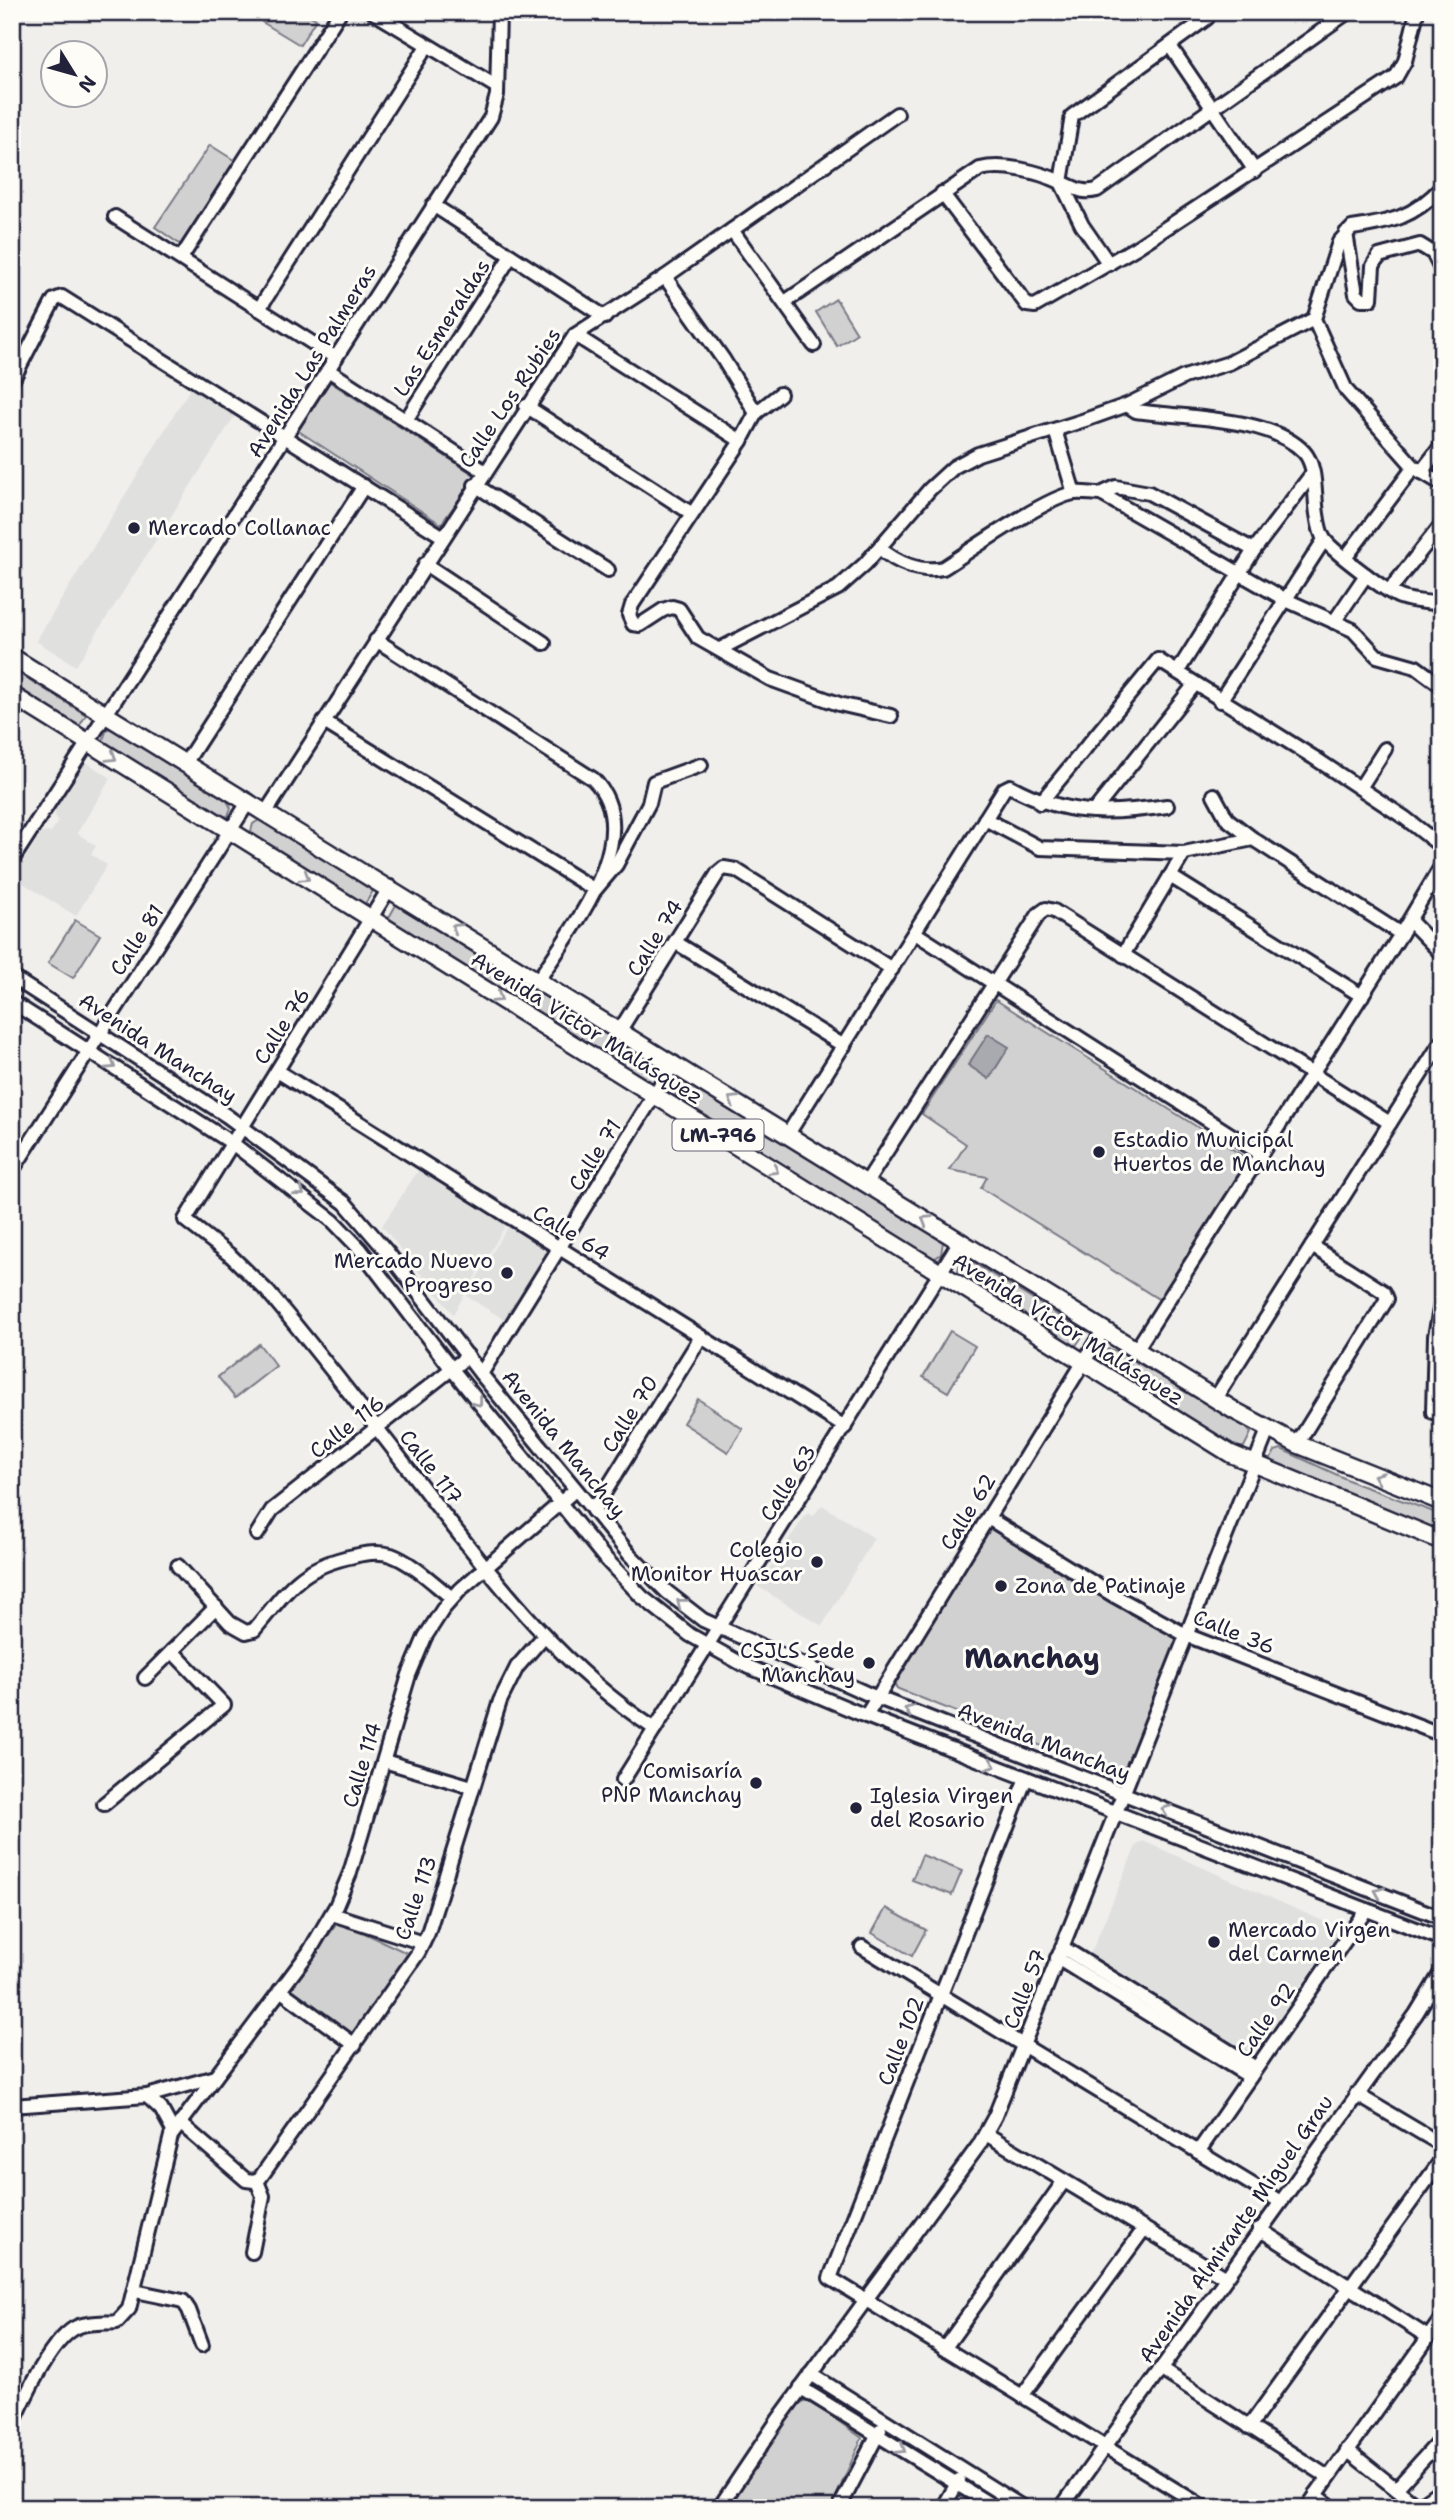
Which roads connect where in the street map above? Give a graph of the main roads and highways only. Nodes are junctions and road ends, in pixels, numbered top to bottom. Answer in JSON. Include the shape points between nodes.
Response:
{"nodes":[{"id":1,"x":12,"y":657,"type":"edge"},
{"id":2,"x":12,"y":695,"type":"edge"},
{"id":3,"x":1442,"y":1502,"type":"edge"},
{"id":4,"x":1442,"y":1541,"type":"edge"}],
"edges":[{"from":3,"to":1,"type":"main road","name":"Avenida Victor Malásquez","number":"LM-796","one_way":true,"via":[[1297,1444],[1215,1399]]},
{"from":2,"to":4,"type":"main road","name":"Avenida Victor Malásquez","number":"LM-796","one_way":true,"via":[[1254,1466]]}]}
